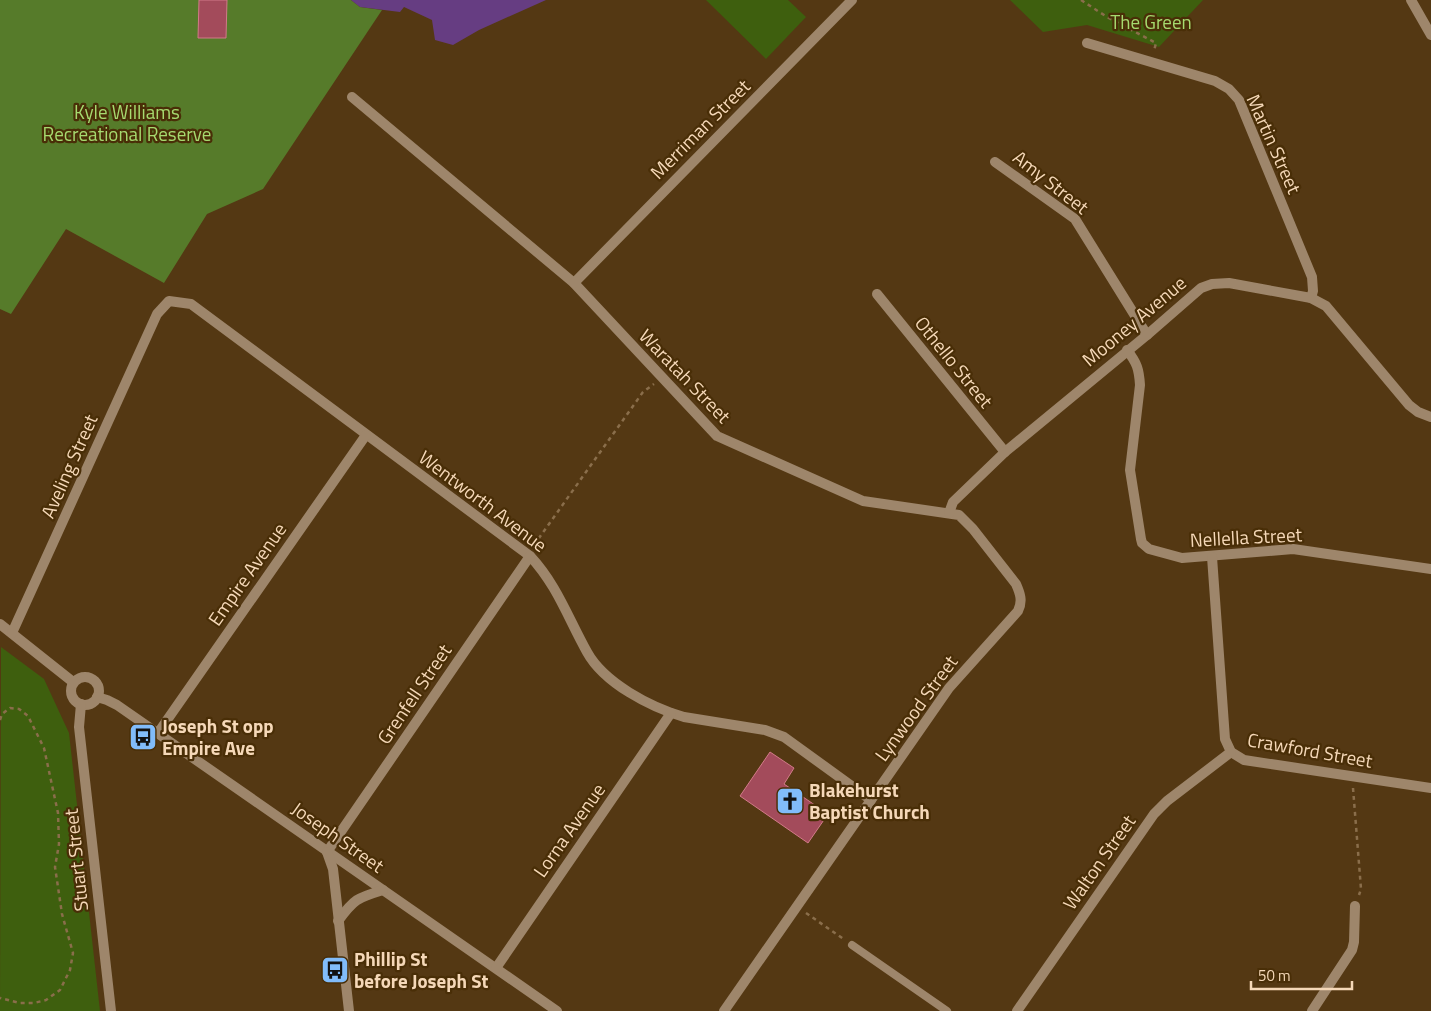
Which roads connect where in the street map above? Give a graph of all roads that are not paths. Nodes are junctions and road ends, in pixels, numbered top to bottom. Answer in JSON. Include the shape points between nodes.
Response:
{"nodes":[{"id":1,"x":852,"y":0,"type":"edge"},
{"id":2,"x":1411,"y":0,"type":"edge"},
{"id":3,"x":1431,"y":35,"type":"edge"},
{"id":4,"x":1087,"y":43,"type":"dead end"},
{"id":5,"x":352,"y":97,"type":"dead end"},
{"id":6,"x":995,"y":162,"type":"dead end"},
{"id":7,"x":574,"y":283,"type":"junction"},
{"id":8,"x":877,"y":294,"type":"dead end"},
{"id":9,"x":1311,"y":298,"type":"junction"},
{"id":10,"x":157,"y":314,"type":"joint"},
{"id":11,"x":1147,"y":335,"type":"junction"},
{"id":12,"x":1127,"y":350,"type":"junction"},
{"id":13,"x":1431,"y":417,"type":"edge"},
{"id":14,"x":366,"y":435,"type":"junction"},
{"id":15,"x":1004,"y":452,"type":"junction"},
{"id":16,"x":949,"y":513,"type":"junction"},
{"id":17,"x":530,"y":556,"type":"junction"},
{"id":18,"x":1212,"y":557,"type":"junction"},
{"id":19,"x":1431,"y":569,"type":"edge"},
{"id":20,"x":1021,"y":603,"type":"joint"},
{"id":21,"x":0,"y":624,"type":"edge"},
{"id":22,"x":12,"y":633,"type":"junction"},
{"id":23,"x":73,"y":682,"type":"junction"},
{"id":24,"x":97,"y":697,"type":"junction"},
{"id":25,"x":81,"y":704,"type":"junction"},
{"id":26,"x":671,"y":713,"type":"junction"},
{"id":27,"x":158,"y":733,"type":"junction"},
{"id":28,"x":1231,"y":752,"type":"junction"},
{"id":29,"x":1431,"y":788,"type":"edge"},
{"id":30,"x":871,"y":800,"type":"junction"},
{"id":31,"x":328,"y":852,"type":"junction"},
{"id":32,"x":383,"y":890,"type":"junction"},
{"id":33,"x":1355,"y":906,"type":"dead end"},
{"id":34,"x":338,"y":921,"type":"junction"},
{"id":35,"x":852,"y":945,"type":"road end"},
{"id":36,"x":496,"y":968,"type":"junction"},
{"id":37,"x":111,"y":1011,"type":"edge"},
{"id":38,"x":349,"y":1011,"type":"edge"},
{"id":39,"x":557,"y":1011,"type":"edge"},
{"id":40,"x":724,"y":1011,"type":"edge"},
{"id":41,"x":947,"y":1011,"type":"edge"},
{"id":42,"x":1017,"y":1011,"type":"edge"},
{"id":43,"x":1312,"y":1011,"type":"edge"}],
"edges":[{"from":1,"to":7,"type":"street","name":"Merriman Street"},
{"from":2,"to":3,"type":"street"},
{"from":4,"to":9,"type":"street","name":"Martin Street","via":[[1215,81],[1229,89],[1238,100],[1312,277]]},
{"from":5,"to":7,"type":"street","name":"Waratah Street"},
{"from":6,"to":11,"type":"street","name":"Amy Street","via":[[1079,223]]},
{"from":7,"to":16,"type":"street","name":"Waratah Street","via":[[721,439],[863,501]]},
{"from":8,"to":15,"type":"street","name":"Othello Street"},
{"from":9,"to":11,"type":"street","name":"Mooney Avenue","via":[[1229,283],[1212,284],[1201,288]]},
{"from":9,"to":13,"type":"street","name":"Mooney Avenue","via":[[1331,311],[1410,405]]},
{"from":10,"to":14,"type":"street","name":"Wentworth Avenue","via":[[169,301],[191,304]]},
{"from":10,"to":22,"type":"street","name":"Aveling Street"},
{"from":11,"to":12,"type":"street","name":"Mooney Avenue"},
{"from":12,"to":15,"type":"street","name":"Mooney Avenue"},
{"from":12,"to":18,"type":"street","name":"Nellella Street","via":[[1137,364],[1140,385],[1130,470],[1142,543],[1157,552],[1182,558]]},
{"from":14,"to":17,"type":"street","name":"Wentworth Avenue"},
{"from":14,"to":27,"type":"street","name":"Empire Avenue"},
{"from":15,"to":16,"type":"street","name":"Mooney Avenue","via":[[953,502]]},
{"from":16,"to":20,"type":"street","name":"Waratah Street","via":[[959,515],[973,529],[1016,584]]},
{"from":17,"to":26,"type":"street","name":"Wentworth Avenue","via":[[556,590],[595,665],[624,689]]},
{"from":17,"to":31,"type":"street","name":"Grenfell Street"},
{"from":18,"to":19,"type":"street","name":"Nellella Street","via":[[1293,549]]},
{"from":18,"to":28,"type":"street","name":"Crawford Street","via":[[1225,739]]},
{"from":20,"to":30,"type":"street","name":"Lynwood Street","via":[[1015,614],[957,676]]},
{"from":21,"to":22,"type":"street"},
{"from":22,"to":23,"type":"street"},
{"from":23,"to":24,"type":"street","via":[[81,677],[94,680],[98,688]]},
{"from":23,"to":25,"type":"street","via":[[71,695]]},
{"from":24,"to":25,"type":"street","via":[[90,704]]},
{"from":24,"to":27,"type":"street","name":"Joseph Street","via":[[117,705]]},
{"from":25,"to":37,"type":"street","name":"Stuart Street","via":[[79,727]]},
{"from":26,"to":30,"type":"street","name":"Wentworth Avenue","via":[[765,730],[784,737]]},
{"from":26,"to":36,"type":"street","name":"Lorna Avenue"},
{"from":27,"to":31,"type":"street","name":"Joseph Street"},
{"from":28,"to":29,"type":"street","name":"Crawford Street","via":[[1244,760]]},
{"from":28,"to":42,"type":"street","name":"Walton Street","via":[[1154,814]]},
{"from":30,"to":40,"type":"street","name":"Lynwood Street"},
{"from":31,"to":32,"type":"street","name":"Joseph Street"},
{"from":31,"to":34,"type":"street","via":[[333,869]]},
{"from":32,"to":34,"type":"street","via":[[352,903]]},
{"from":32,"to":36,"type":"street","name":"Joseph Street"},
{"from":33,"to":43,"type":"street","via":[[1352,950]]},
{"from":34,"to":38,"type":"street"},
{"from":35,"to":41,"type":"lane"},
{"from":36,"to":39,"type":"street","name":"Joseph Street"}]}
